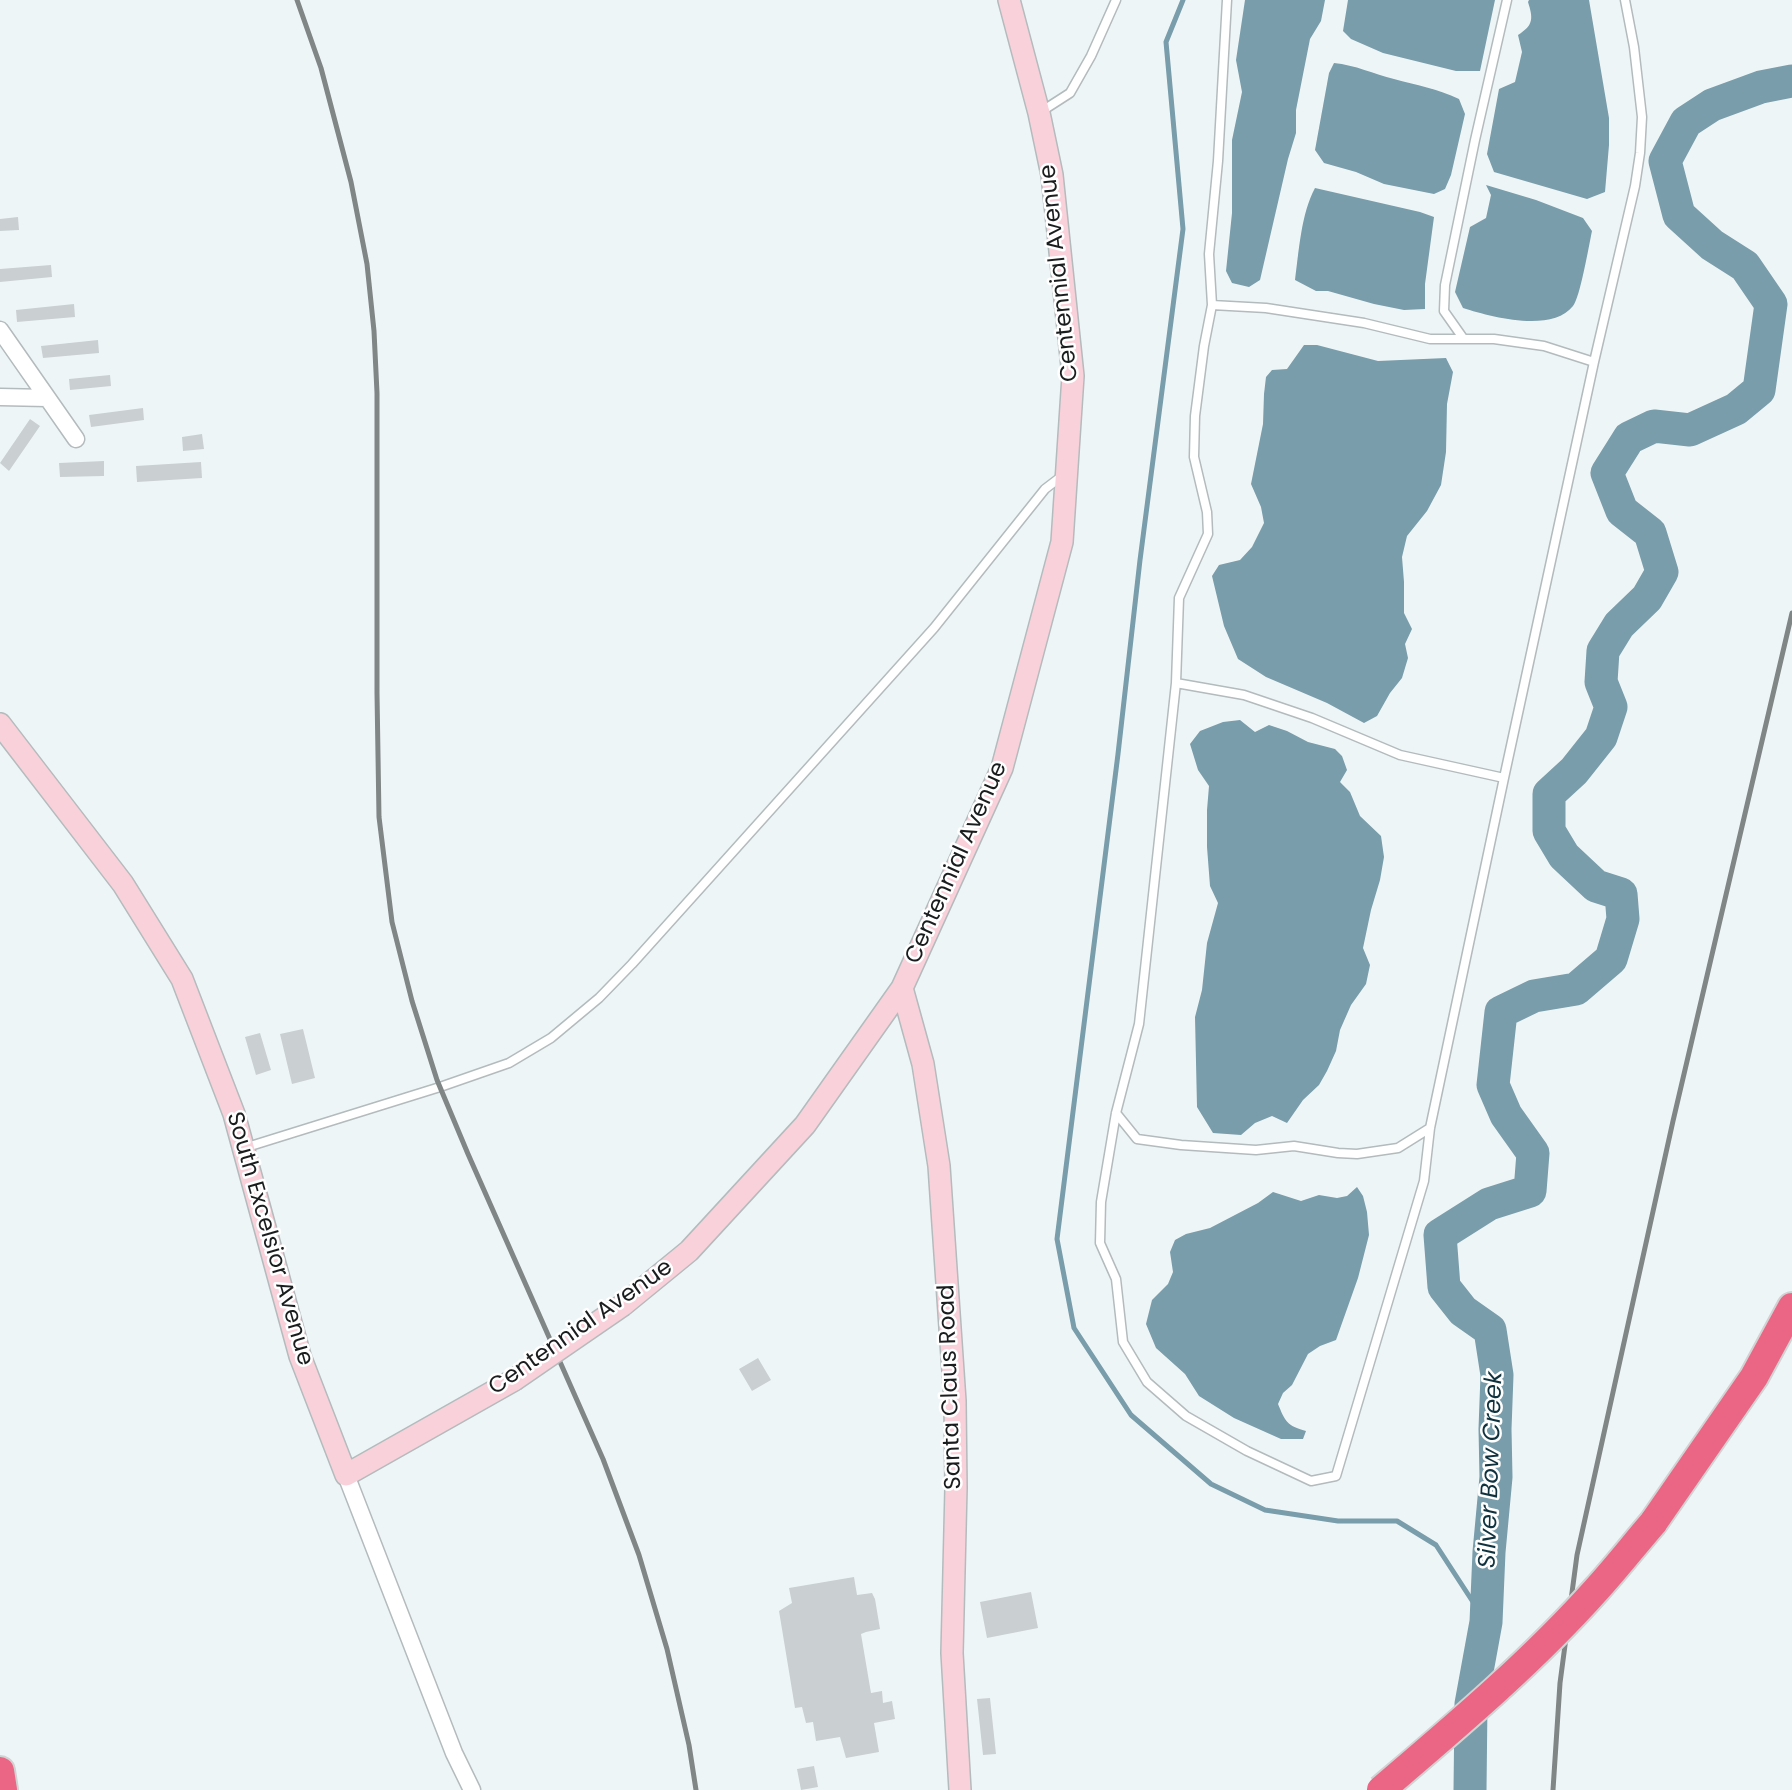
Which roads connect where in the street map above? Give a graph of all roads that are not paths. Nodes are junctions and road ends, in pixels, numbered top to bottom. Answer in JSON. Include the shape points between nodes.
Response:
{"nodes":[{"id":1,"x":1009,"y":0,"type":"edge"},
{"id":2,"x":1116,"y":0,"type":"edge"},
{"id":3,"x":1227,"y":0,"type":"edge"},
{"id":4,"x":1507,"y":0,"type":"edge"},
{"id":5,"x":1625,"y":0,"type":"edge"},
{"id":6,"x":1039,"y":113,"type":"junction"},
{"id":7,"x":1212,"y":305,"type":"junction"},
{"id":8,"x":0,"y":330,"type":"edge"},
{"id":9,"x":1463,"y":338,"type":"junction"},
{"id":10,"x":1594,"y":362,"type":"junction"},
{"id":11,"x":0,"y":397,"type":"edge"},
{"id":12,"x":47,"y":398,"type":"junction"},
{"id":13,"x":76,"y":439,"type":"dead end"},
{"id":14,"x":1067,"y":472,"type":"junction"},
{"id":15,"x":1176,"y":683,"type":"junction"},
{"id":16,"x":0,"y":724,"type":"edge"},
{"id":17,"x":1503,"y":778,"type":"junction"},
{"id":18,"x":902,"y":988,"type":"junction"},
{"id":19,"x":1116,"y":1113,"type":"junction"},
{"id":20,"x":1430,"y":1128,"type":"junction"},
{"id":21,"x":244,"y":1148,"type":"junction"},
{"id":22,"x":1792,"y":1307,"type":"edge"},
{"id":23,"x":346,"y":1475,"type":"junction"},
{"id":24,"x":0,"y":1771,"type":"edge"},
{"id":25,"x":4,"y":1790,"type":"edge"},
{"id":26,"x":472,"y":1790,"type":"edge"},
{"id":27,"x":960,"y":1790,"type":"edge"},
{"id":28,"x":1381,"y":1790,"type":"edge"}],
"edges":[{"from":1,"to":6,"type":"street","name":"Centennial Avenue"},
{"from":2,"to":6,"type":"lane","via":[[1070,93]]},
{"from":3,"to":7,"type":"lane","via":[[1209,254]]},
{"from":4,"to":9,"type":"lane","via":[[1444,285],[1444,311]]},
{"from":5,"to":10,"type":"lane","via":[[1642,117],[1640,153]]},
{"from":6,"to":14,"type":"street","name":"Centennial Avenue","via":[[1052,175],[1073,376]]},
{"from":7,"to":9,"type":"lane","via":[[1303,313],[1430,339]]},
{"from":7,"to":15,"type":"lane","via":[[1195,416],[1194,457],[1208,534],[1180,598]]},
{"from":8,"to":12,"type":"street"},
{"from":9,"to":10,"type":"lane","via":[[1544,346]]},
{"from":10,"to":17,"type":"lane"},
{"from":11,"to":12,"type":"street"},
{"from":12,"to":13,"type":"street"},
{"from":14,"to":18,"type":"street","name":"Centennial Avenue","via":[[1062,542],[1002,768]]},
{"from":14,"to":21,"type":"lane","via":[[1045,489],[934,628],[632,964],[551,1038],[509,1063]]},
{"from":15,"to":17,"type":"lane","via":[[1244,695],[1400,755]]},
{"from":15,"to":19,"type":"lane","via":[[1139,1024]]},
{"from":16,"to":21,"type":"street","name":"South Excelsior Avenue","via":[[123,884],[182,979]]},
{"from":17,"to":20,"type":"lane"},
{"from":18,"to":23,"type":"street","name":"Centennial Avenue","bridge":true,"via":[[805,1125],[689,1251],[623,1305],[514,1380]]},
{"from":18,"to":27,"type":"street","name":"Santa Claus Road","via":[[923,1064],[939,1166],[955,1401],[952,1653]]},
{"from":19,"to":20,"type":"lane","via":[[1137,1139],[1256,1150],[1294,1146],[1357,1154],[1398,1148]]},
{"from":19,"to":20,"type":"lane","via":[[1101,1202],[1100,1243],[1116,1279],[1123,1342],[1147,1382],[1186,1416],[1311,1481],[1336,1476],[1424,1181]]},
{"from":21,"to":23,"type":"street","name":"South Excelsior Avenue","via":[[300,1356]]},
{"from":22,"to":28,"type":"highway","bridge":true,"via":[[1755,1377],[1653,1523],[1597,1590],[1530,1658]]},
{"from":23,"to":26,"type":"street","name":"South Excelsior Avenue"},
{"from":24,"to":25,"type":"highway"}]}
